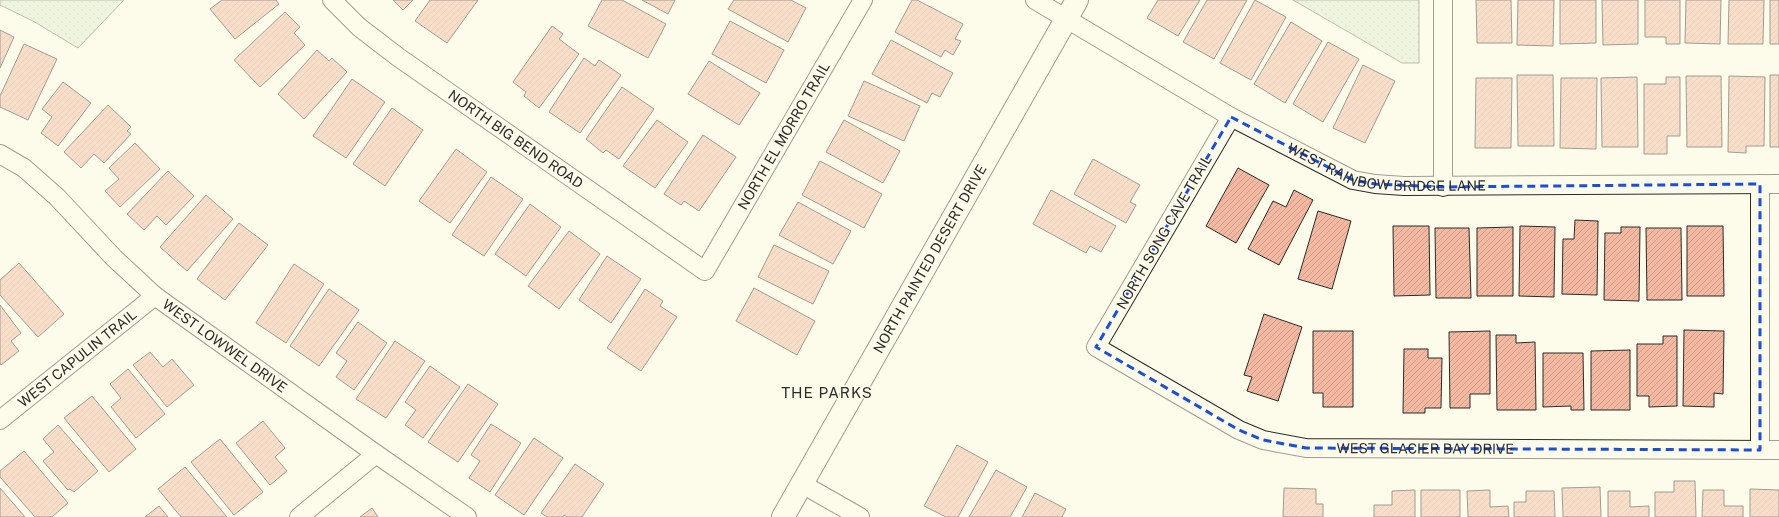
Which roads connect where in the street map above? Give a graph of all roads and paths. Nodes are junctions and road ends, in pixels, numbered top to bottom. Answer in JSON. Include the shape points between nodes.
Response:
{"nodes":[{"id":1,"x":332,"y":0,"type":"edge"},
{"id":2,"x":863,"y":0,"type":"edge"},
{"id":3,"x":1035,"y":0,"type":"edge"},
{"id":4,"x":1078,"y":0,"type":"edge"},
{"id":5,"x":1443,"y":0,"type":"edge"},
{"id":6,"x":1067,"y":19,"type":"junction"},
{"id":7,"x":1231,"y":117,"type":"junction"},
{"id":8,"x":0,"y":154,"type":"edge"},
{"id":9,"x":1760,"y":184,"type":"junction"},
{"id":10,"x":1779,"y":184,"type":"edge"},
{"id":11,"x":1443,"y":187,"type":"junction"},
{"id":12,"x":705,"y":271,"type":"joint"},
{"id":13,"x":154,"y":296,"type":"junction"},
{"id":14,"x":1096,"y":347,"type":"joint"},
{"id":15,"x":0,"y":420,"type":"edge"},
{"id":16,"x":1760,"y":450,"type":"junction"},
{"id":17,"x":1779,"y":450,"type":"edge"},
{"id":18,"x":376,"y":454,"type":"junction"},
{"id":19,"x":802,"y":484,"type":"junction"},
{"id":20,"x":299,"y":517,"type":"edge"},
{"id":21,"x":467,"y":517,"type":"edge"},
{"id":22,"x":783,"y":517,"type":"edge"},
{"id":23,"x":860,"y":517,"type":"edge"}],
"edges":[{"from":1,"to":12,"type":"street","name":"NORTH BIG BEND ROAD","via":[[359,27],[398,57]]},
{"from":2,"to":12,"type":"street","name":"NORTH EL MORRO TRAIL"},
{"from":3,"to":6,"type":"street","name":"WEST RAINBOW BRIDGE LANE"},
{"from":4,"to":6,"type":"street","name":"NORTH PAINTED DESERT DRIVE"},
{"from":5,"to":11,"type":"street"},
{"from":6,"to":7,"type":"street","name":"WEST RAINBOW BRIDGE LANE"},
{"from":6,"to":19,"type":"street","name":"NORTH PAINTED DESERT DRIVE"},
{"from":7,"to":11,"type":"street","name":"WEST RAINBOW BRIDGE LANE","via":[[1353,180],[1375,184]]},
{"from":7,"to":14,"type":"street","name":"NORTH SONG CAVE TRAIL"},
{"from":8,"to":13,"type":"street","name":"WEST LOWWEL DRIVE","via":[[24,168],[57,197]]},
{"from":9,"to":10,"type":"street","name":"WEST RAINBOW BRIDGE LANE"},
{"from":9,"to":11,"type":"street","name":"WEST RAINBOW BRIDGE LANE"},
{"from":9,"to":16,"type":"street"},
{"from":13,"to":15,"type":"street","name":"WEST CAPULIN TRAIL"},
{"from":13,"to":18,"type":"street","name":"WEST LOWWEL DRIVE"},
{"from":14,"to":16,"type":"street","name":"WEST GLACIER BAY DRIVE","via":[[1239,430],[1263,440],[1306,448]]},
{"from":16,"to":17,"type":"street","name":"WEST GLACIER BAY DRIVE"},
{"from":18,"to":20,"type":"street"},
{"from":18,"to":21,"type":"street","name":"WEST LOWWEL DRIVE"},
{"from":19,"to":22,"type":"street","name":"NORTH PAINTED DESERT DRIVE"},
{"from":19,"to":23,"type":"street"}]}
